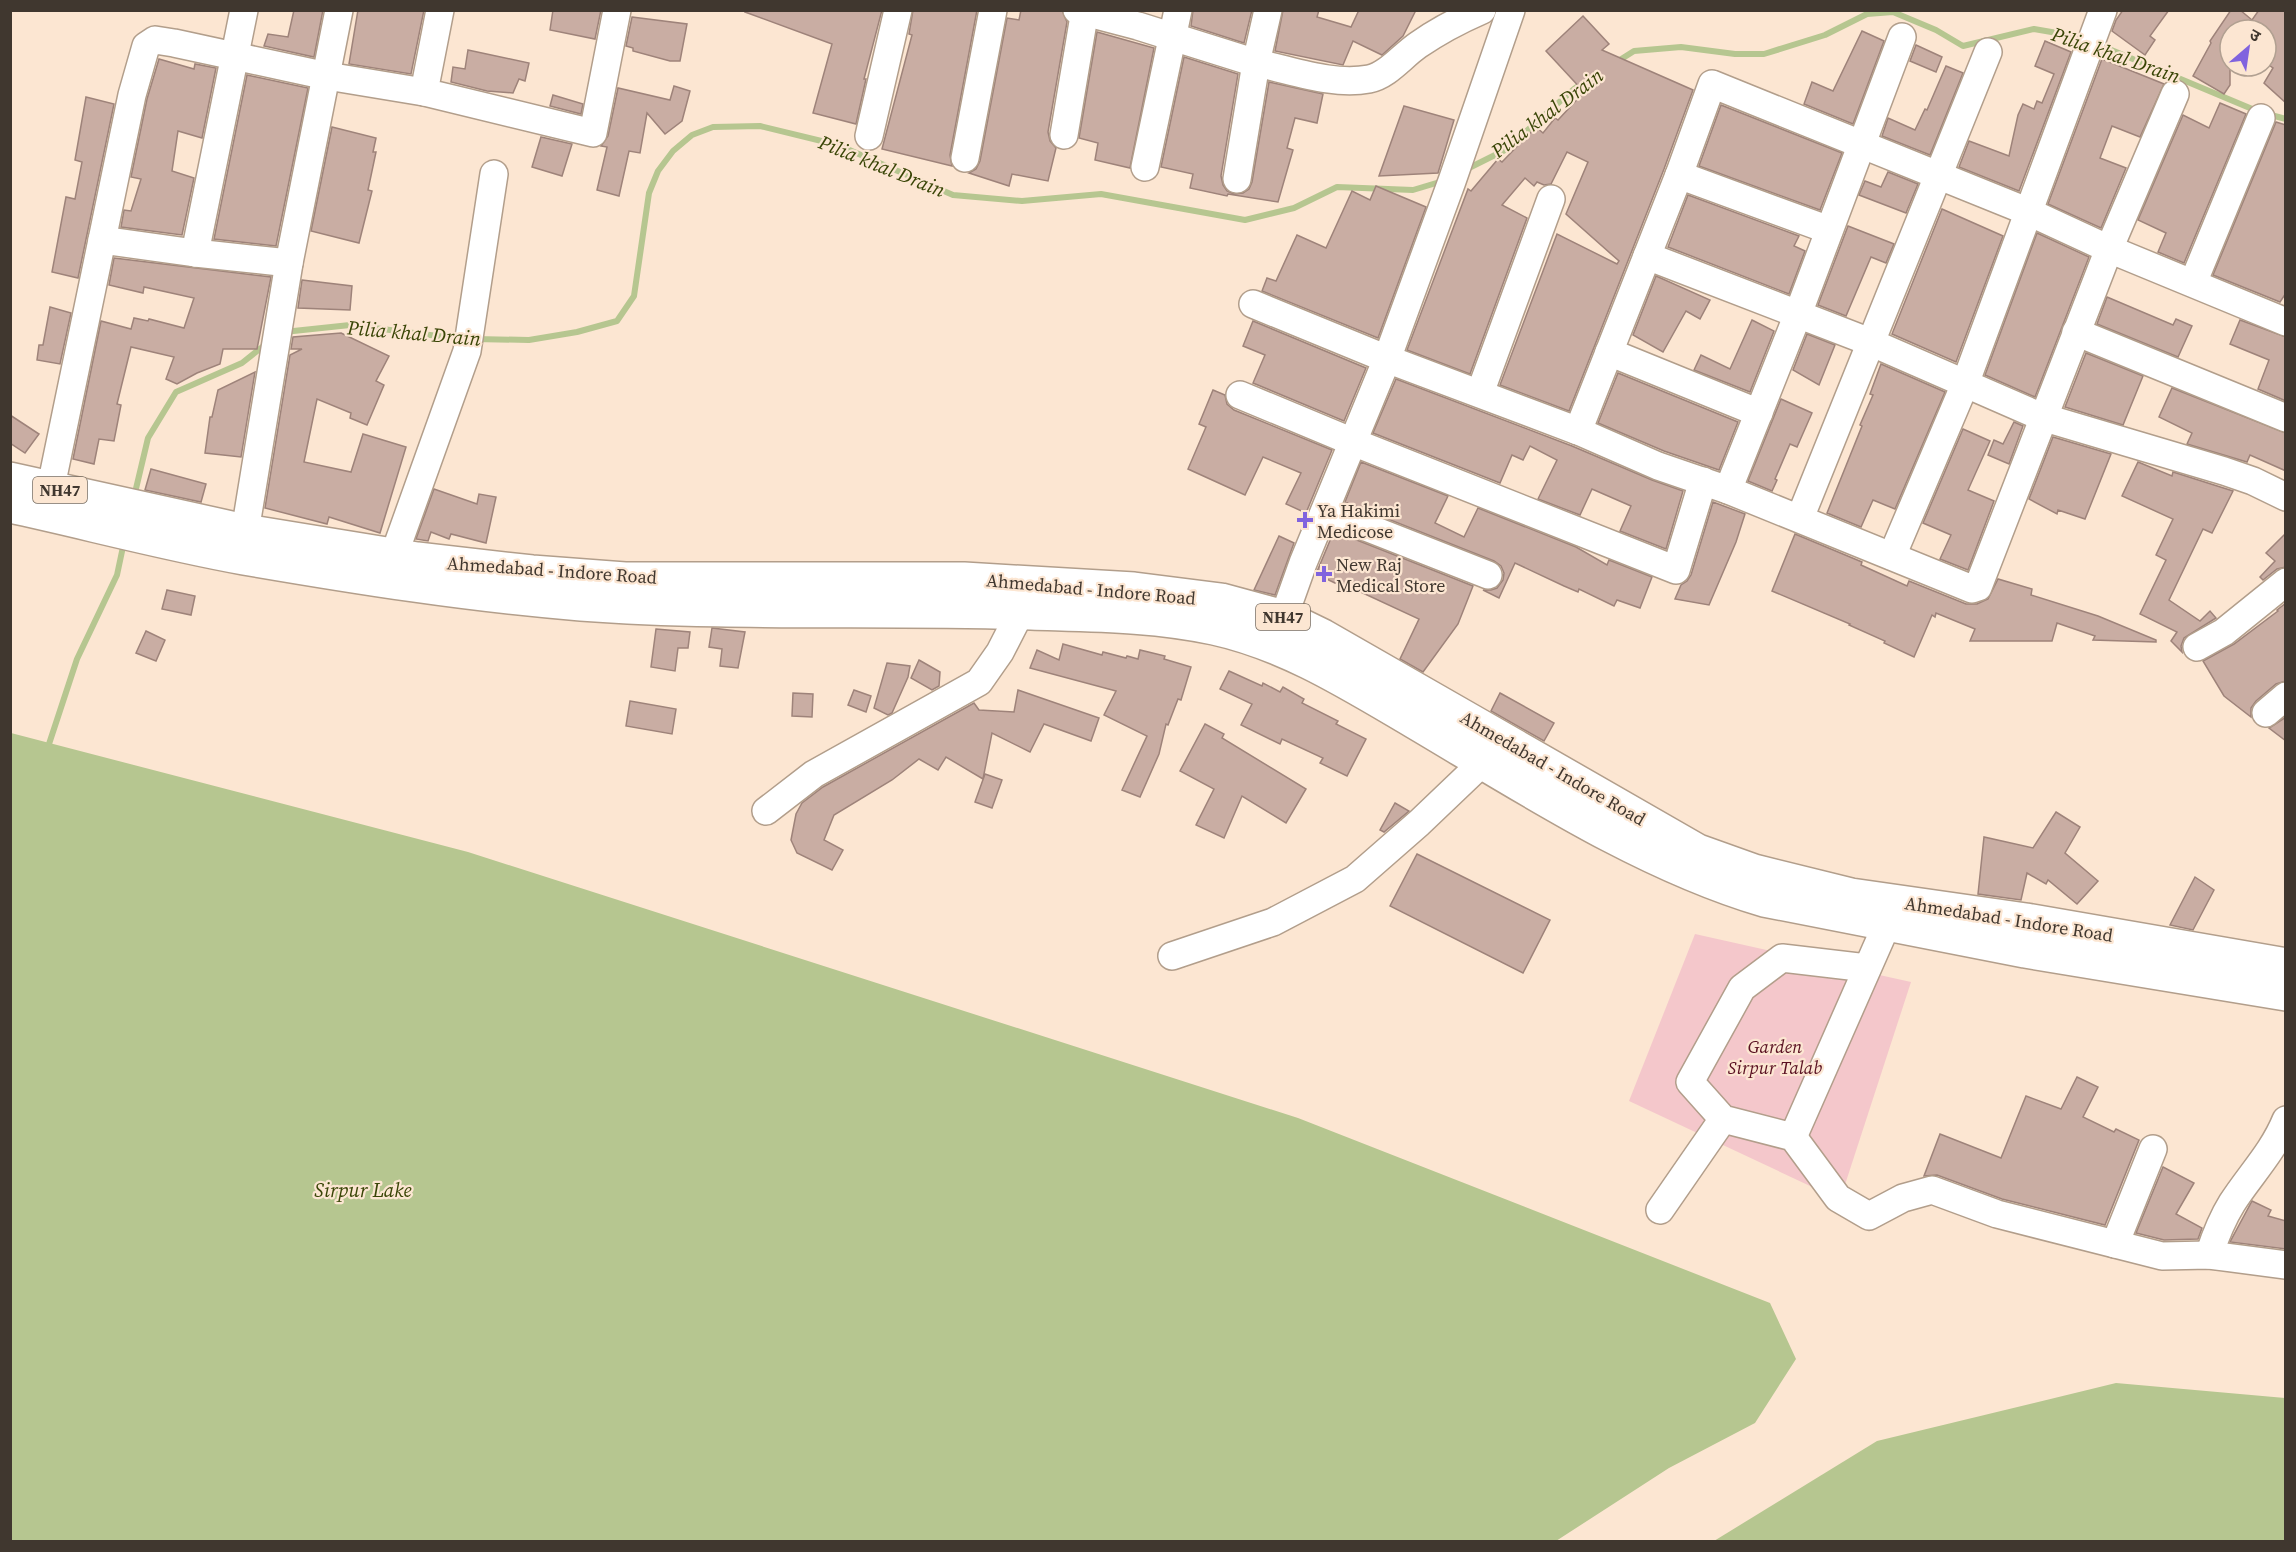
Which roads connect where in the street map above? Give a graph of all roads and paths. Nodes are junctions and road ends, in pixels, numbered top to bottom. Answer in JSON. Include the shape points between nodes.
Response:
{"nodes":[{"id":1,"x":244,"y":10,"type":"edge"},
{"id":2,"x":339,"y":10,"type":"edge"},
{"id":3,"x":440,"y":10,"type":"edge"},
{"id":4,"x":618,"y":10,"type":"edge"},
{"id":5,"x":898,"y":10,"type":"edge"},
{"id":6,"x":993,"y":10,"type":"edge"},
{"id":7,"x":1178,"y":10,"type":"edge"},
{"id":8,"x":1268,"y":10,"type":"edge"},
{"id":9,"x":1482,"y":10,"type":"edge"},
{"id":10,"x":1511,"y":10,"type":"edge"},
{"id":11,"x":2103,"y":10,"type":"edge"},
{"id":12,"x":1082,"y":11,"type":"edge"},
{"id":13,"x":1173,"y":37,"type":"junction"},
{"id":14,"x":1902,"y":37,"type":"dead end"},
{"id":15,"x":1988,"y":52,"type":"dead end"},
{"id":16,"x":235,"y":56,"type":"junction"},
{"id":17,"x":1256,"y":63,"type":"junction"},
{"id":18,"x":327,"y":76,"type":"junction"},
{"id":19,"x":424,"y":93,"type":"junction"},
{"id":20,"x":2175,"y":94,"type":"dead end"},
{"id":21,"x":2260,"y":118,"type":"dead end"},
{"id":22,"x":1064,"y":135,"type":"dead end"},
{"id":23,"x":869,"y":136,"type":"dead end"},
{"id":24,"x":1862,"y":145,"type":"junction"},
{"id":25,"x":965,"y":158,"type":"dead end"},
{"id":26,"x":1145,"y":167,"type":"dead end"},
{"id":27,"x":494,"y":174,"type":"dead end"},
{"id":28,"x":1679,"y":175,"type":"junction"},
{"id":29,"x":1937,"y":177,"type":"junction"},
{"id":30,"x":1237,"y":179,"type":"dead end"},
{"id":31,"x":1551,"y":199,"type":"dead end"},
{"id":32,"x":2029,"y":212,"type":"junction"},
{"id":33,"x":1829,"y":230,"type":"junction"},
{"id":34,"x":102,"y":240,"type":"junction"},
{"id":35,"x":2109,"y":249,"type":"junction"},
{"id":36,"x":195,"y":253,"type":"junction"},
{"id":37,"x":1647,"y":256,"type":"junction"},
{"id":38,"x":289,"y":262,"type":"junction"},
{"id":39,"x":2193,"y":283,"type":"junction"},
{"id":40,"x":1253,"y":304,"type":"dead end"},
{"id":41,"x":1798,"y":314,"type":"junction"},
{"id":42,"x":2283,"y":314,"type":"edge"},
{"id":43,"x":2076,"y":332,"type":"junction"},
{"id":44,"x":1870,"y":342,"type":"junction"},
{"id":45,"x":1609,"y":352,"type":"junction"},
{"id":46,"x":1387,"y":358,"type":"junction"},
{"id":47,"x":1965,"y":384,"type":"junction"},
{"id":48,"x":1480,"y":393,"type":"junction"},
{"id":49,"x":1240,"y":395,"type":"dead end"},
{"id":50,"x":1759,"y":413,"type":"junction"},
{"id":51,"x":2042,"y":417,"type":"junction"},
{"id":52,"x":2286,"y":418,"type":"edge"},
{"id":53,"x":1578,"y":431,"type":"junction"},
{"id":54,"x":1353,"y":442,"type":"junction"},
{"id":55,"x":10,"y":478,"type":"edge"},
{"id":56,"x":1703,"y":481,"type":"junction"},
{"id":57,"x":1728,"y":490,"type":"junction"},
{"id":58,"x":2284,"y":496,"type":"edge"},
{"id":59,"x":48,"y":501,"type":"junction"},
{"id":60,"x":10,"y":506,"type":"edge"},
{"id":61,"x":1325,"y":511,"type":"junction"},
{"id":62,"x":1800,"y":518,"type":"junction"},
{"id":63,"x":243,"y":544,"type":"junction"},
{"id":64,"x":394,"y":555,"type":"junction"},
{"id":65,"x":1892,"y":556,"type":"junction"},
{"id":66,"x":1488,"y":575,"type":"dead end"},
{"id":67,"x":2286,"y":582,"type":"edge"},
{"id":68,"x":1020,"y":613,"type":"junction"},
{"id":69,"x":1279,"y":631,"type":"junction"},
{"id":70,"x":2197,"y":647,"type":"dead end"},
{"id":71,"x":1483,"y":762,"type":"junction"},
{"id":72,"x":766,"y":811,"type":"dead end"},
{"id":73,"x":1887,"y":924,"type":"junction"},
{"id":74,"x":2025,"y":935,"type":"junction"},
{"id":75,"x":1172,"y":956,"type":"dead end"},
{"id":76,"x":2286,"y":965,"type":"edge"},
{"id":77,"x":1867,"y":968,"type":"junction"},
{"id":78,"x":2286,"y":994,"type":"edge"},
{"id":79,"x":1723,"y":1119,"type":"junction"},
{"id":80,"x":1793,"y":1137,"type":"junction"},
{"id":81,"x":2282,"y":1140,"type":"edge"},
{"id":82,"x":2153,"y":1149,"type":"dead end"},
{"id":83,"x":1660,"y":1210,"type":"dead end"},
{"id":84,"x":2115,"y":1244,"type":"junction"},
{"id":85,"x":2209,"y":1255,"type":"junction"},
{"id":86,"x":2286,"y":1265,"type":"edge"}],
"edges":[{"from":1,"to":16,"type":"street"},
{"from":2,"to":18,"type":"street"},
{"from":3,"to":19,"type":"street"},
{"from":4,"to":19,"type":"street","via":[[593,134]]},
{"from":5,"to":23,"type":"street"},
{"from":6,"to":25,"type":"street"},
{"from":7,"to":13,"type":"street"},
{"from":8,"to":17,"type":"street"},
{"from":9,"to":17,"type":"street","via":[[1443,28],[1371,78],[1342,81]]},
{"from":10,"to":46,"type":"street"},
{"from":11,"to":32,"type":"street"},
{"from":12,"to":13,"type":"street"},
{"from":12,"to":22,"type":"street"},
{"from":13,"to":17,"type":"street"},
{"from":13,"to":26,"type":"street"},
{"from":14,"to":24,"type":"street"},
{"from":15,"to":29,"type":"street"},
{"from":16,"to":18,"type":"street"},
{"from":16,"to":34,"type":"street","via":[[155,40],[146,46],[136,74]]},
{"from":16,"to":36,"type":"street"},
{"from":17,"to":30,"type":"street"},
{"from":18,"to":19,"type":"street"},
{"from":18,"to":38,"type":"street"},
{"from":20,"to":35,"type":"street"},
{"from":21,"to":39,"type":"street"},
{"from":24,"to":28,"type":"street","via":[[1712,84]]},
{"from":24,"to":29,"type":"street"},
{"from":24,"to":33,"type":"street"},
{"from":27,"to":64,"type":"street","via":[[467,351]]},
{"from":28,"to":33,"type":"street"},
{"from":28,"to":37,"type":"street"},
{"from":29,"to":32,"type":"street"},
{"from":29,"to":44,"type":"street"},
{"from":31,"to":48,"type":"street"},
{"from":32,"to":35,"type":"street"},
{"from":32,"to":47,"type":"street"},
{"from":33,"to":41,"type":"street"},
{"from":34,"to":36,"type":"street"},
{"from":34,"to":59,"type":"street"},
{"from":35,"to":39,"type":"street"},
{"from":35,"to":43,"type":"street"},
{"from":36,"to":38,"type":"street"},
{"from":37,"to":41,"type":"street"},
{"from":37,"to":45,"type":"street"},
{"from":38,"to":63,"type":"street"},
{"from":39,"to":42,"type":"street"},
{"from":40,"to":46,"type":"street"},
{"from":41,"to":44,"type":"street"},
{"from":41,"to":50,"type":"street"},
{"from":43,"to":51,"type":"street"},
{"from":43,"to":52,"type":"street"},
{"from":44,"to":47,"type":"street"},
{"from":44,"to":62,"type":"street"},
{"from":45,"to":50,"type":"street"},
{"from":45,"to":53,"type":"street"},
{"from":46,"to":48,"type":"street"},
{"from":46,"to":54,"type":"street"},
{"from":47,"to":51,"type":"street"},
{"from":47,"to":65,"type":"street"},
{"from":48,"to":53,"type":"street"},
{"from":49,"to":54,"type":"street"},
{"from":50,"to":57,"type":"street"},
{"from":51,"to":58,"type":"street","via":[[2224,471]]},
{"from":51,"to":65,"type":"street","via":[[1978,587],[1972,589]]},
{"from":53,"to":56,"type":"street"},
{"from":54,"to":56,"type":"street","via":[[1676,570]]},
{"from":54,"to":61,"type":"street"},
{"from":55,"to":59,"type":"highway","name":"Ahmedabad - Indore Road","number":"NH47"},
{"from":56,"to":57,"type":"street"},
{"from":57,"to":62,"type":"street"},
{"from":59,"to":60,"type":"highway","name":"Ahmedabad - Indore Road","number":"NH47"},
{"from":59,"to":63,"type":"highway","name":"Ahmedabad - Indore Road","number":"NH47"},
{"from":61,"to":66,"type":"street"},
{"from":61,"to":69,"type":"street"},
{"from":62,"to":65,"type":"street"},
{"from":63,"to":64,"type":"highway","name":"Ahmedabad - Indore Road","number":"NH47"},
{"from":63,"to":68,"type":"highway","name":"Ahmedabad - Indore Road","number":"NH47","via":[[449,590],[582,604]]},
{"from":64,"to":69,"type":"highway","name":"Ahmedabad - Indore Road","number":"NH47","via":[[625,579],[964,579],[1134,589],[1221,600]]},
{"from":67,"to":70,"type":"street","via":[[2224,632]]},
{"from":68,"to":69,"type":"highway","name":"Ahmedabad - Indore Road","number":"NH47","via":[[1130,617],[1213,628]]},
{"from":68,"to":72,"type":"street","via":[[979,682],[814,774]]},
{"from":69,"to":71,"type":"highway","name":"Ahmedabad - Indore Road","number":"NH47","via":[[1338,677]]},
{"from":69,"to":74,"type":"highway","name":"Ahmedabad - Indore Road","number":"NH47","via":[[1323,636],[1698,851],[1754,871]]},
{"from":71,"to":73,"type":"highway","name":"Ahmedabad - Indore Road","number":"NH47","via":[[1665,863],[1725,889]]},
{"from":71,"to":75,"type":"street","via":[[1355,879],[1273,922]]},
{"from":73,"to":74,"type":"highway","name":"Ahmedabad - Indore Road","number":"NH47"},
{"from":73,"to":77,"type":"street"},
{"from":74,"to":76,"type":"highway","name":"Ahmedabad - Indore Road","number":"NH47"},
{"from":74,"to":78,"type":"highway","name":"Ahmedabad - Indore Road","number":"NH47"},
{"from":77,"to":79,"type":"street","via":[[1782,958],[1742,988],[1690,1082]]},
{"from":77,"to":80,"type":"street"},
{"from":79,"to":80,"type":"street"},
{"from":79,"to":83,"type":"street"},
{"from":80,"to":84,"type":"street","via":[[1838,1198],[1869,1216],[1903,1198],[1932,1190],[1997,1214]]},
{"from":81,"to":85,"type":"street","via":[[2233,1201]]},
{"from":82,"to":84,"type":"street"},
{"from":84,"to":85,"type":"street","via":[[2162,1256]]},
{"from":85,"to":86,"type":"street"}]}
